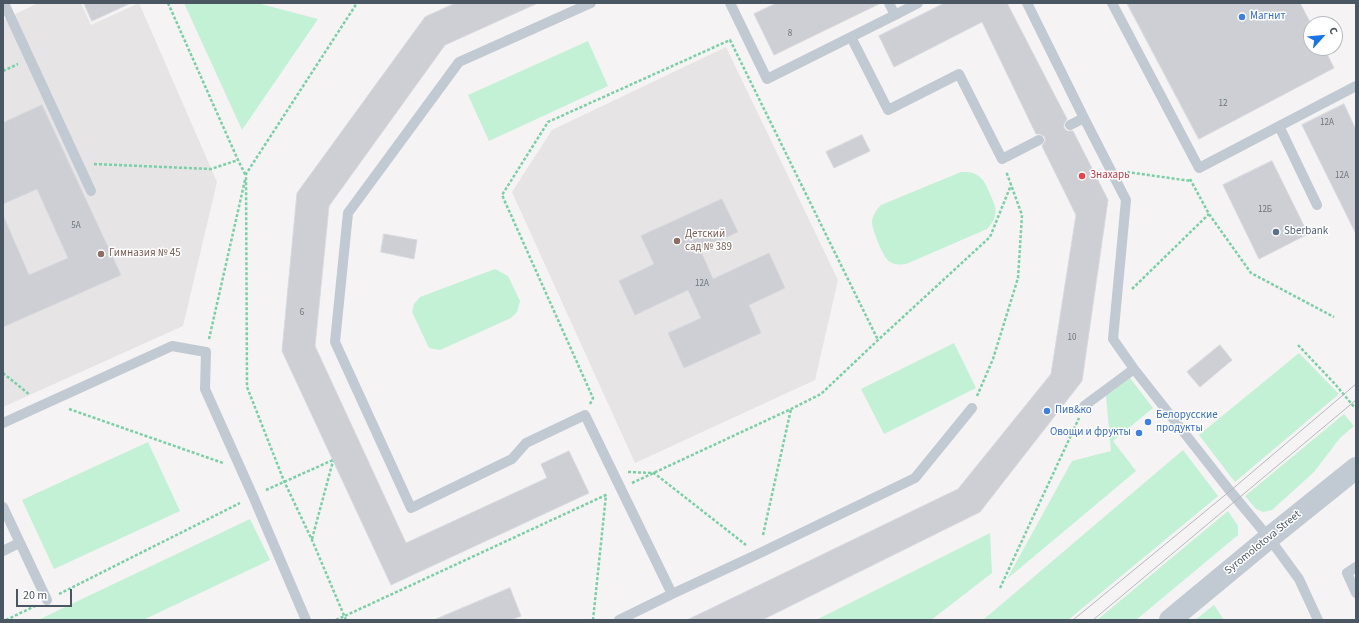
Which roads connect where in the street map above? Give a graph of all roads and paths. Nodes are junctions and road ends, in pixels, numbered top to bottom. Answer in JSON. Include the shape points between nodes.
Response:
{"nodes":[{"id":1,"x":4,"y":3,"type":"edge"},
{"id":2,"x":168,"y":3,"type":"edge"},
{"id":3,"x":357,"y":3,"type":"edge"},
{"id":4,"x":591,"y":3,"type":"edge"},
{"id":5,"x":730,"y":3,"type":"edge"},
{"id":6,"x":889,"y":3,"type":"edge"},
{"id":7,"x":918,"y":3,"type":"edge"},
{"id":8,"x":1027,"y":3,"type":"edge"},
{"id":9,"x":1112,"y":3,"type":"edge"},
{"id":10,"x":895,"y":15,"type":"junction"},
{"id":11,"x":851,"y":37,"type":"junction"},
{"id":12,"x":1356,"y":86,"type":"edge"},
{"id":13,"x":1084,"y":118,"type":"junction"},
{"id":14,"x":1070,"y":125,"type":"dead end"},
{"id":15,"x":1278,"y":126,"type":"junction"},
{"id":16,"x":1039,"y":140,"type":"dead end"},
{"id":17,"x":1002,"y":159,"type":"junction"},
{"id":18,"x":238,"y":160,"type":"junction"},
{"id":19,"x":78,"y":163,"type":"junction"},
{"id":20,"x":1110,"y":169,"type":"junction"},
{"id":21,"x":246,"y":174,"type":"junction"},
{"id":22,"x":1191,"y":181,"type":"dead end"},
{"id":23,"x":1011,"y":185,"type":"junction"},
{"id":24,"x":91,"y":191,"type":"dead end"},
{"id":25,"x":1317,"y":204,"type":"dead end"},
{"id":26,"x":1209,"y":214,"type":"dead end"},
{"id":27,"x":1116,"y":305,"type":"junction"},
{"id":28,"x":878,"y":340,"type":"junction"},
{"id":29,"x":1298,"y":345,"type":"dead end"},
{"id":30,"x":206,"y":352,"type":"junction"},
{"id":31,"x":1134,"y":369,"type":"junction"},
{"id":32,"x":3,"y":373,"type":"edge"},
{"id":33,"x":593,"y":398,"type":"junction"},
{"id":34,"x":51,"y":402,"type":"junction"},
{"id":35,"x":596,"y":405,"type":"dead end"},
{"id":36,"x":1084,"y":406,"type":"joint"},
{"id":37,"x":972,"y":408,"type":"joint"},
{"id":38,"x":1355,"y":408,"type":"edge"},
{"id":39,"x":791,"y":409,"type":"junction"},
{"id":40,"x":586,"y":415,"type":"junction"},
{"id":41,"x":3,"y":423,"type":"edge"},
{"id":42,"x":625,"y":466,"type":"dead end"},
{"id":43,"x":240,"y":468,"type":"junction"},
{"id":44,"x":1356,"y":468,"type":"edge"},
{"id":45,"x":654,"y":473,"type":"junction"},
{"id":46,"x":284,"y":481,"type":"junction"},
{"id":47,"x":620,"y":488,"type":"junction"},
{"id":48,"x":606,"y":495,"type":"junction"},
{"id":49,"x":253,"y":496,"type":"junction"},
{"id":50,"x":3,"y":507,"type":"edge"},
{"id":51,"x":1269,"y":538,"type":"junction"},
{"id":52,"x":312,"y":540,"type":"junction"},
{"id":53,"x":19,"y":543,"type":"junction"},
{"id":54,"x":3,"y":550,"type":"edge"},
{"id":55,"x":758,"y":554,"type":"junction"},
{"id":56,"x":1356,"y":566,"type":"edge"},
{"id":57,"x":1000,"y":588,"type":"dead end"},
{"id":58,"x":1356,"y":593,"type":"edge"},
{"id":59,"x":672,"y":594,"type":"junction"},
{"id":60,"x":47,"y":600,"type":"junction"},
{"id":61,"x":344,"y":616,"type":"junction"},
{"id":62,"x":6,"y":620,"type":"edge"},
{"id":63,"x":306,"y":620,"type":"edge"},
{"id":64,"x":336,"y":620,"type":"edge"},
{"id":65,"x":346,"y":620,"type":"edge"},
{"id":66,"x":593,"y":620,"type":"edge"},
{"id":67,"x":619,"y":620,"type":"edge"},
{"id":68,"x":1170,"y":620,"type":"edge"},
{"id":69,"x":1318,"y":620,"type":"edge"}],
"edges":[{"from":1,"to":19,"type":"lane"},
{"from":2,"to":18,"type":"path"},
{"from":3,"to":21,"type":"path"},
{"from":4,"to":40,"type":"lane","via":[[459,62],[348,213],[335,342],[411,508],[512,459],[526,443]]},
{"from":5,"to":11,"type":"lane","via":[[767,79]]},
{"from":6,"to":10,"type":"lane"},
{"from":7,"to":10,"type":"lane"},
{"from":8,"to":13,"type":"lane"},
{"from":9,"to":15,"type":"lane","via":[[1199,168]]},
{"from":10,"to":11,"type":"lane"},
{"from":11,"to":17,"type":"lane","via":[[888,110],[959,74]]},
{"from":12,"to":15,"type":"lane"},
{"from":13,"to":14,"type":"lane"},
{"from":13,"to":20,"type":"lane"},
{"from":15,"to":25,"type":"lane"},
{"from":16,"to":17,"type":"lane"},
{"from":17,"to":23,"type":"path"},
{"from":18,"to":19,"type":"path","via":[[212,169]]},
{"from":18,"to":21,"type":"path"},
{"from":19,"to":24,"type":"lane"},
{"from":20,"to":22,"type":"path"},
{"from":20,"to":27,"type":"lane","via":[[1126,200]]},
{"from":21,"to":30,"type":"path"},
{"from":21,"to":46,"type":"path","via":[[247,387]]},
{"from":23,"to":28,"type":"path","via":[[990,237]]},
{"from":23,"to":37,"type":"path","via":[[1022,215],[1018,278],[993,359]]},
{"from":26,"to":27,"type":"path"},
{"from":27,"to":31,"type":"lane","via":[[1113,339]]},
{"from":28,"to":33,"type":"path","via":[[730,40],[548,122],[502,195]]},
{"from":28,"to":39,"type":"path","via":[[821,394]]},
{"from":29,"to":38,"type":"path"},
{"from":30,"to":34,"type":"lane","via":[[172,346]]},
{"from":30,"to":43,"type":"lane","via":[[205,389]]},
{"from":31,"to":36,"type":"lane"},
{"from":31,"to":51,"type":"lane"},
{"from":32,"to":34,"type":"path","via":[[30,395]]},
{"from":33,"to":35,"type":"path"},
{"from":33,"to":40,"type":"path"},
{"from":34,"to":41,"type":"lane"},
{"from":34,"to":43,"type":"path"},
{"from":36,"to":57,"type":"path"},
{"from":37,"to":55,"type":"lane","via":[[915,478]]},
{"from":39,"to":45,"type":"path"},
{"from":39,"to":55,"type":"path"},
{"from":40,"to":47,"type":"lane"},
{"from":42,"to":45,"type":"path","via":[[628,472]]},
{"from":43,"to":49,"type":"lane"},
{"from":44,"to":51,"type":"street","name":"Syromolotova Street"},
{"from":45,"to":47,"type":"path"},
{"from":45,"to":55,"type":"path"},
{"from":46,"to":49,"type":"path"},
{"from":46,"to":52,"type":"path"},
{"from":46,"to":52,"type":"path","via":[[333,460]]},
{"from":47,"to":48,"type":"path"},
{"from":47,"to":59,"type":"lane"},
{"from":48,"to":61,"type":"path"},
{"from":48,"to":66,"type":"path"},
{"from":49,"to":60,"type":"path"},
{"from":49,"to":63,"type":"lane"},
{"from":50,"to":53,"type":"lane"},
{"from":51,"to":68,"type":"street","name":"Syromolotova Street"},
{"from":51,"to":69,"type":"lane","via":[[1299,579]]},
{"from":52,"to":61,"type":"path"},
{"from":53,"to":54,"type":"lane"},
{"from":53,"to":60,"type":"lane"},
{"from":55,"to":59,"type":"lane"},
{"from":56,"to":58,"type":"lane","via":[[1347,573]]},
{"from":59,"to":67,"type":"lane"},
{"from":60,"to":62,"type":"path"},
{"from":61,"to":64,"type":"path"},
{"from":61,"to":65,"type":"path"}]}
